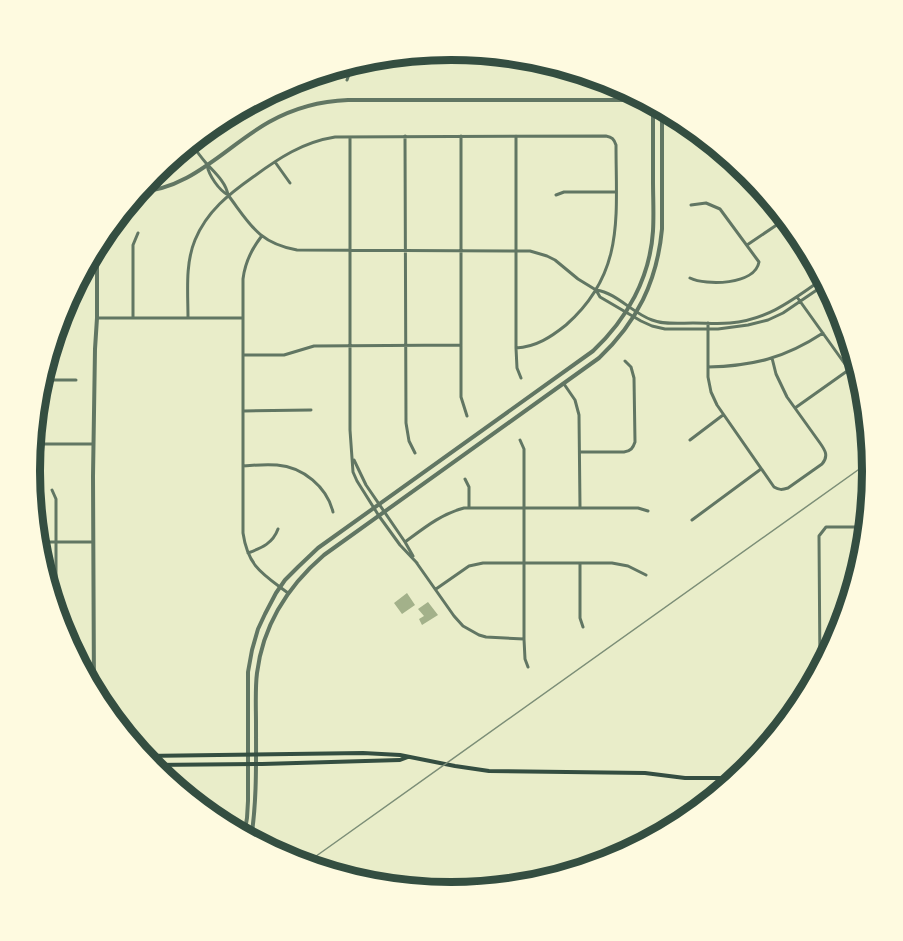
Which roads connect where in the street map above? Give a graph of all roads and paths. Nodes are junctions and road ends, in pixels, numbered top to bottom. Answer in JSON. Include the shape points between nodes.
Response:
{"nodes":[{"id":1,"x":350,"y":73,"type":"edge"},
{"id":2,"x":347,"y":80,"type":"dead end"},
{"id":3,"x":629,"y":100,"type":"edge"},
{"id":4,"x":653,"y":113,"type":"edge"},
{"id":5,"x":662,"y":118,"type":"edge"},
{"id":6,"x":405,"y":136,"type":"junction"},
{"id":7,"x":461,"y":136,"type":"junction"},
{"id":8,"x":516,"y":136,"type":"junction"},
{"id":9,"x":350,"y":137,"type":"junction"},
{"id":10,"x":195,"y":149,"type":"edge"},
{"id":11,"x":274,"y":162,"type":"junction"},
{"id":12,"x":207,"y":165,"type":"junction"},
{"id":13,"x":290,"y":183,"type":"dead end"},
{"id":14,"x":152,"y":190,"type":"edge"},
{"id":15,"x":616,"y":192,"type":"junction"},
{"id":16,"x":228,"y":195,"type":"junction"},
{"id":17,"x":556,"y":195,"type":"dead end"},
{"id":18,"x":691,"y":205,"type":"dead end"},
{"id":19,"x":780,"y":223,"type":"edge"},
{"id":20,"x":138,"y":233,"type":"dead end"},
{"id":21,"x":261,"y":237,"type":"junction"},
{"id":22,"x":747,"y":245,"type":"junction"},
{"id":23,"x":350,"y":250,"type":"junction"},
{"id":24,"x":406,"y":250,"type":"junction"},
{"id":25,"x":461,"y":250,"type":"junction"},
{"id":26,"x":516,"y":250,"type":"junction"},
{"id":27,"x":97,"y":263,"type":"edge"},
{"id":28,"x":690,"y":278,"type":"dead end"},
{"id":29,"x":817,"y":283,"type":"edge"},
{"id":30,"x":820,"y":288,"type":"edge"},
{"id":31,"x":596,"y":290,"type":"junction"},
{"id":32,"x":797,"y":297,"type":"junction"},
{"id":33,"x":800,"y":302,"type":"junction"},
{"id":34,"x":629,"y":307,"type":"junction"},
{"id":35,"x":626,"y":312,"type":"junction"},
{"id":36,"x":637,"y":312,"type":"junction"},
{"id":37,"x":634,"y":317,"type":"junction"},
{"id":38,"x":97,"y":318,"type":"junction"},
{"id":39,"x":133,"y":318,"type":"junction"},
{"id":40,"x":188,"y":318,"type":"junction"},
{"id":41,"x":243,"y":318,"type":"junction"},
{"id":42,"x":708,"y":323,"type":"junction"},
{"id":43,"x":708,"y":329,"type":"junction"},
{"id":44,"x":823,"y":333,"type":"junction"},
{"id":45,"x":350,"y":345,"type":"junction"},
{"id":46,"x":406,"y":345,"type":"junction"},
{"id":47,"x":461,"y":345,"type":"junction"},
{"id":48,"x":516,"y":348,"type":"junction"},
{"id":49,"x":243,"y":355,"type":"junction"},
{"id":50,"x":772,"y":358,"type":"junction"},
{"id":51,"x":625,"y":361,"type":"dead end"},
{"id":52,"x":708,"y":367,"type":"junction"},
{"id":53,"x":849,"y":368,"type":"edge"},
{"id":54,"x":850,"y":369,"type":"edge"},
{"id":55,"x":520,"y":378,"type":"dead end"},
{"id":56,"x":51,"y":380,"type":"edge"},
{"id":57,"x":76,"y":380,"type":"dead end"},
{"id":58,"x":564,"y":383,"type":"junction"},
{"id":59,"x":795,"y":408,"type":"junction"},
{"id":60,"x":311,"y":410,"type":"dead end"},
{"id":61,"x":243,"y":411,"type":"junction"},
{"id":62,"x":723,"y":415,"type":"junction"},
{"id":63,"x":467,"y":416,"type":"dead end"},
{"id":64,"x":520,"y":440,"type":"dead end"},
{"id":65,"x":690,"y":440,"type":"dead end"},
{"id":66,"x":41,"y":444,"type":"edge"},
{"id":67,"x":95,"y":444,"type":"junction"},
{"id":68,"x":580,"y":452,"type":"junction"},
{"id":69,"x":415,"y":453,"type":"dead end"},
{"id":70,"x":353,"y":459,"type":"junction"},
{"id":71,"x":243,"y":466,"type":"junction"},
{"id":72,"x":761,"y":469,"type":"junction"},
{"id":73,"x":465,"y":479,"type":"dead end"},
{"id":74,"x":52,"y":490,"type":"dead end"},
{"id":75,"x":379,"y":505,"type":"junction"},
{"id":76,"x":469,"y":507,"type":"junction"},
{"id":77,"x":580,"y":507,"type":"junction"},
{"id":78,"x":524,"y":508,"type":"junction"},
{"id":79,"x":374,"y":509,"type":"junction"},
{"id":80,"x":648,"y":511,"type":"dead end"},
{"id":81,"x":333,"y":512,"type":"dead end"},
{"id":82,"x":384,"y":512,"type":"junction"},
{"id":83,"x":379,"y":516,"type":"junction"},
{"id":84,"x":692,"y":520,"type":"dead end"},
{"id":85,"x":859,"y":527,"type":"edge"},
{"id":86,"x":278,"y":529,"type":"dead end"},
{"id":87,"x":47,"y":542,"type":"edge"},
{"id":88,"x":56,"y":542,"type":"junction"},
{"id":89,"x":93,"y":542,"type":"junction"},
{"id":90,"x":405,"y":542,"type":"junction"},
{"id":91,"x":400,"y":545,"type":"junction"},
{"id":92,"x":248,"y":553,"type":"junction"},
{"id":93,"x":417,"y":563,"type":"junction"},
{"id":94,"x":524,"y":563,"type":"junction"},
{"id":95,"x":580,"y":563,"type":"junction"},
{"id":96,"x":646,"y":575,"type":"dead end"},
{"id":97,"x":56,"y":581,"type":"edge"},
{"id":98,"x":281,"y":587,"type":"junction"},
{"id":99,"x":436,"y":590,"type":"junction"},
{"id":100,"x":288,"y":593,"type":"junction"},
{"id":101,"x":583,"y":627,"type":"dead end"},
{"id":102,"x":524,"y":639,"type":"junction"},
{"id":103,"x":820,"y":652,"type":"edge"},
{"id":104,"x":528,"y":667,"type":"dead end"},
{"id":105,"x":94,"y":672,"type":"edge"},
{"id":106,"x":363,"y":753,"type":"junction"},
{"id":107,"x":248,"y":755,"type":"junction"},
{"id":108,"x":256,"y":755,"type":"junction"},
{"id":109,"x":156,"y":756,"type":"edge"},
{"id":110,"x":409,"y":757,"type":"junction"},
{"id":111,"x":361,"y":761,"type":"junction"},
{"id":112,"x":248,"y":764,"type":"junction"},
{"id":113,"x":255,"y":764,"type":"junction"},
{"id":114,"x":165,"y":765,"type":"edge"},
{"id":115,"x":724,"y":778,"type":"edge"},
{"id":116,"x":247,"y":826,"type":"edge"},
{"id":117,"x":249,"y":827,"type":"edge"}],
"edges":[{"from":1,"to":2,"type":"street"},
{"from":3,"to":12,"type":"street","via":[[336,100],[290,111],[268,122]]},
{"from":4,"to":34,"type":"street","via":[[652,241],[644,275]]},
{"from":5,"to":36,"type":"street","via":[[661,242],[652,280]]},
{"from":6,"to":7,"type":"street"},
{"from":6,"to":9,"type":"street"},
{"from":6,"to":24,"type":"street"},
{"from":7,"to":8,"type":"street"},
{"from":7,"to":25,"type":"street"},
{"from":8,"to":15,"type":"street","via":[[611,137],[616,145]]},
{"from":8,"to":26,"type":"street"},
{"from":9,"to":11,"type":"street","via":[[315,141]]},
{"from":9,"to":23,"type":"street"},
{"from":10,"to":12,"type":"street"},
{"from":11,"to":13,"type":"street"},
{"from":11,"to":16,"type":"street"},
{"from":12,"to":14,"type":"street","via":[[190,176]]},
{"from":12,"to":16,"type":"street","via":[[227,188]]},
{"from":15,"to":17,"type":"street"},
{"from":15,"to":31,"type":"street","via":[[614,243]]},
{"from":16,"to":21,"type":"street"},
{"from":16,"to":40,"type":"street","via":[[210,213],[194,242],[188,268]]},
{"from":18,"to":22,"type":"street","via":[[705,203],[720,209]]},
{"from":19,"to":22,"type":"street"},
{"from":20,"to":39,"type":"street","via":[[133,245]]},
{"from":21,"to":23,"type":"street","via":[[297,250]]},
{"from":21,"to":41,"type":"street","via":[[244,269]]},
{"from":22,"to":28,"type":"street","via":[[759,262],[754,273],[731,282],[698,282]]},
{"from":23,"to":24,"type":"street"},
{"from":23,"to":45,"type":"street"},
{"from":24,"to":25,"type":"street"},
{"from":24,"to":46,"type":"street"},
{"from":25,"to":26,"type":"street"},
{"from":25,"to":47,"type":"street"},
{"from":26,"to":31,"type":"street","via":[[547,256]]},
{"from":26,"to":48,"type":"street"},
{"from":27,"to":38,"type":"street"},
{"from":29,"to":32,"type":"street"},
{"from":30,"to":33,"type":"street"},
{"from":31,"to":34,"type":"street"},
{"from":31,"to":35,"type":"street","via":[[600,297]]},
{"from":31,"to":48,"type":"street","via":[[584,308],[560,330],[538,344]]},
{"from":32,"to":33,"type":"street"},
{"from":32,"to":42,"type":"street","via":[[747,320]]},
{"from":33,"to":43,"type":"street","via":[[768,320]]},
{"from":33,"to":44,"type":"street"},
{"from":34,"to":35,"type":"street"},
{"from":34,"to":36,"type":"street"},
{"from":35,"to":37,"type":"street"},
{"from":35,"to":75,"type":"street","via":[[593,351]]},
{"from":36,"to":37,"type":"street"},
{"from":36,"to":42,"type":"street","via":[[667,323]]},
{"from":37,"to":43,"type":"street","via":[[665,329]]},
{"from":37,"to":58,"type":"street","via":[[615,343]]},
{"from":38,"to":39,"type":"street"},
{"from":38,"to":67,"type":"street"},
{"from":39,"to":40,"type":"street"},
{"from":40,"to":41,"type":"street"},
{"from":41,"to":49,"type":"street"},
{"from":42,"to":43,"type":"street"},
{"from":43,"to":52,"type":"street"},
{"from":44,"to":50,"type":"street"},
{"from":44,"to":53,"type":"street"},
{"from":45,"to":46,"type":"street"},
{"from":45,"to":49,"type":"street","via":[[314,346],[284,355]]},
{"from":45,"to":70,"type":"street"},
{"from":46,"to":47,"type":"street"},
{"from":46,"to":69,"type":"street","via":[[406,423]]},
{"from":47,"to":63,"type":"street","via":[[461,397]]},
{"from":48,"to":55,"type":"street"},
{"from":49,"to":61,"type":"street"},
{"from":50,"to":52,"type":"street","via":[[747,365]]},
{"from":50,"to":59,"type":"street","via":[[776,374]]},
{"from":51,"to":68,"type":"street","via":[[631,367],[635,389],[634,447],[624,452]]},
{"from":52,"to":62,"type":"street","via":[[711,392]]},
{"from":54,"to":59,"type":"street"},
{"from":56,"to":57,"type":"street"},
{"from":58,"to":68,"type":"street","via":[[579,415]]},
{"from":58,"to":82,"type":"street"},
{"from":59,"to":72,"type":"street","via":[[826,450],[825,461],[788,488],[779,490]]},
{"from":60,"to":61,"type":"street"},
{"from":61,"to":71,"type":"street"},
{"from":62,"to":65,"type":"street"},
{"from":62,"to":72,"type":"street"},
{"from":64,"to":78,"type":"street","via":[[524,449]]},
{"from":66,"to":67,"type":"street"},
{"from":67,"to":89,"type":"street"},
{"from":68,"to":77,"type":"street"},
{"from":70,"to":75,"type":"street"},
{"from":70,"to":79,"type":"street","via":[[353,472]]},
{"from":71,"to":81,"type":"street","via":[[277,465],[299,471],[321,488]]},
{"from":71,"to":92,"type":"street","via":[[243,533]]},
{"from":72,"to":84,"type":"street"},
{"from":73,"to":76,"type":"street"},
{"from":74,"to":88,"type":"street","via":[[56,499]]},
{"from":75,"to":79,"type":"street"},
{"from":75,"to":82,"type":"street"},
{"from":76,"to":78,"type":"street"},
{"from":76,"to":90,"type":"street","via":[[438,517]]},
{"from":77,"to":78,"type":"street"},
{"from":77,"to":80,"type":"street"},
{"from":78,"to":94,"type":"street"},
{"from":79,"to":83,"type":"street"},
{"from":79,"to":98,"type":"street","via":[[318,548]]},
{"from":82,"to":83,"type":"street"},
{"from":82,"to":90,"type":"street"},
{"from":83,"to":91,"type":"street"},
{"from":83,"to":100,"type":"street","via":[[311,566]]},
{"from":85,"to":103,"type":"street","via":[[826,527],[819,536]]},
{"from":86,"to":92,"type":"street","via":[[271,542]]},
{"from":87,"to":88,"type":"street"},
{"from":88,"to":89,"type":"street"},
{"from":88,"to":97,"type":"street"},
{"from":89,"to":105,"type":"street"},
{"from":90,"to":91,"type":"street"},
{"from":90,"to":93,"type":"street"},
{"from":91,"to":93,"type":"street"},
{"from":92,"to":98,"type":"street","via":[[259,571]]},
{"from":93,"to":99,"type":"street"},
{"from":94,"to":95,"type":"street"},
{"from":94,"to":99,"type":"street","via":[[476,564]]},
{"from":94,"to":102,"type":"street"},
{"from":95,"to":96,"type":"street","via":[[618,563]]},
{"from":95,"to":101,"type":"street"},
{"from":98,"to":100,"type":"street"},
{"from":98,"to":107,"type":"street","via":[[258,629],[250,661]]},
{"from":99,"to":102,"type":"street","via":[[458,621],[470,630],[486,637]]},
{"from":100,"to":108,"type":"street","via":[[273,618],[261,652]]},
{"from":102,"to":104,"type":"street"},
{"from":106,"to":108,"type":"main road"},
{"from":106,"to":110,"type":"main road"},
{"from":106,"to":111,"type":"main road"},
{"from":107,"to":108,"type":"main road"},
{"from":107,"to":109,"type":"main road"},
{"from":107,"to":112,"type":"street"},
{"from":108,"to":113,"type":"street"},
{"from":110,"to":111,"type":"main road"},
{"from":110,"to":115,"type":"main road","via":[[489,771]]},
{"from":111,"to":113,"type":"main road"},
{"from":112,"to":113,"type":"main road"},
{"from":112,"to":114,"type":"main road"},
{"from":112,"to":116,"type":"street"},
{"from":113,"to":117,"type":"street","via":[[255,808]]}]}
